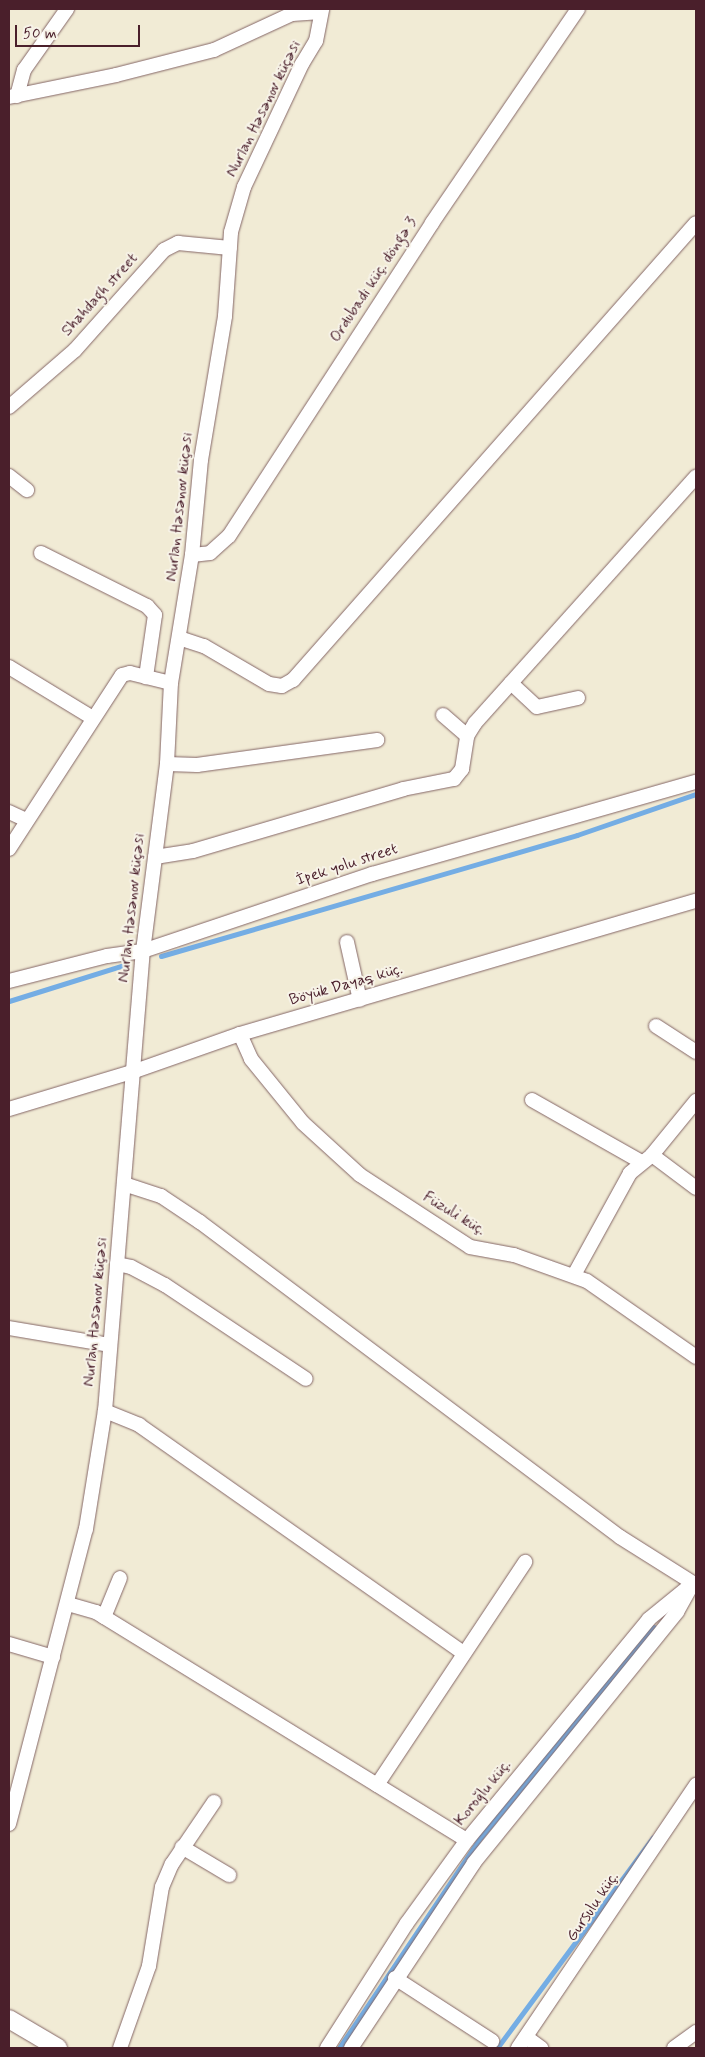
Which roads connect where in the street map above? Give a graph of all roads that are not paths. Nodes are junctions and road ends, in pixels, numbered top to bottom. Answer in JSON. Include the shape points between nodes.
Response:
{"nodes":[{"id":1,"x":67,"y":9,"type":"edge"},
{"id":2,"x":578,"y":9,"type":"edge"},
{"id":3,"x":320,"y":10,"type":"edge"},
{"id":4,"x":13,"y":97,"type":"edge"},
{"id":5,"x":696,"y":223,"type":"edge"},
{"id":6,"x":230,"y":248,"type":"junction"},
{"id":7,"x":9,"y":407,"type":"edge"},
{"id":8,"x":9,"y":476,"type":"edge"},
{"id":9,"x":696,"y":477,"type":"edge"},
{"id":10,"x":27,"y":490,"type":"dead end"},
{"id":11,"x":41,"y":553,"type":"dead end"},
{"id":12,"x":192,"y":556,"type":"junction"},
{"id":13,"x":179,"y":638,"type":"junction"},
{"id":14,"x":9,"y":667,"type":"edge"},
{"id":15,"x":146,"y":677,"type":"junction"},
{"id":16,"x":171,"y":683,"type":"junction"},
{"id":17,"x":511,"y":683,"type":"junction"},
{"id":18,"x":578,"y":698,"type":"dead end"},
{"id":19,"x":443,"y":715,"type":"dead end"},
{"id":20,"x":93,"y":718,"type":"junction"},
{"id":21,"x":467,"y":736,"type":"junction"},
{"id":22,"x":377,"y":740,"type":"dead end"},
{"id":23,"x":166,"y":764,"type":"junction"},
{"id":24,"x":696,"y":782,"type":"edge"},
{"id":25,"x":9,"y":812,"type":"edge"},
{"id":26,"x":26,"y":820,"type":"junction"},
{"id":27,"x":9,"y":849,"type":"edge"},
{"id":28,"x":155,"y":856,"type":"junction"},
{"id":29,"x":696,"y":901,"type":"edge"},
{"id":30,"x":347,"y":942,"type":"dead end"},
{"id":31,"x":142,"y":951,"type":"junction"},
{"id":32,"x":9,"y":981,"type":"edge"},
{"id":33,"x":360,"y":1000,"type":"junction"},
{"id":34,"x":656,"y":1026,"type":"dead end"},
{"id":35,"x":240,"y":1034,"type":"junction"},
{"id":36,"x":696,"y":1052,"type":"edge"},
{"id":37,"x":135,"y":1072,"type":"junction"},
{"id":38,"x":532,"y":1100,"type":"dead end"},
{"id":39,"x":696,"y":1101,"type":"edge"},
{"id":40,"x":9,"y":1109,"type":"edge"},
{"id":41,"x":646,"y":1158,"type":"junction"},
{"id":42,"x":124,"y":1184,"type":"junction"},
{"id":43,"x":696,"y":1188,"type":"edge"},
{"id":44,"x":117,"y":1264,"type":"junction"},
{"id":45,"x":574,"y":1275,"type":"junction"},
{"id":46,"x":9,"y":1328,"type":"edge"},
{"id":47,"x":110,"y":1345,"type":"junction"},
{"id":48,"x":696,"y":1357,"type":"edge"},
{"id":49,"x":306,"y":1379,"type":"dead end"},
{"id":50,"x":105,"y":1411,"type":"junction"},
{"id":51,"x":525,"y":1562,"type":"dead end"},
{"id":52,"x":120,"y":1578,"type":"dead end"},
{"id":53,"x":695,"y":1582,"type":"edge"},
{"id":54,"x":68,"y":1604,"type":"junction"},
{"id":55,"x":104,"y":1617,"type":"junction"},
{"id":56,"x":9,"y":1644,"type":"edge"},
{"id":57,"x":463,"y":1653,"type":"junction"},
{"id":58,"x":53,"y":1657,"type":"junction"},
{"id":59,"x":377,"y":1785,"type":"junction"},
{"id":60,"x":696,"y":1785,"type":"edge"},
{"id":61,"x":214,"y":1802,"type":"dead end"},
{"id":62,"x":9,"y":1824,"type":"edge"},
{"id":63,"x":467,"y":1840,"type":"junction"},
{"id":64,"x":182,"y":1847,"type":"junction"},
{"id":65,"x":229,"y":1875,"type":"dead end"},
{"id":66,"x":395,"y":1978,"type":"junction"},
{"id":67,"x":9,"y":2019,"type":"edge"},
{"id":68,"x":696,"y":2032,"type":"edge"},
{"id":69,"x":526,"y":2037,"type":"junction"},
{"id":70,"x":492,"y":2041,"type":"dead end"},
{"id":71,"x":58,"y":2048,"type":"edge"},
{"id":72,"x":120,"y":2048,"type":"edge"},
{"id":73,"x":327,"y":2048,"type":"edge"},
{"id":74,"x":351,"y":2048,"type":"edge"},
{"id":75,"x":518,"y":2048,"type":"edge"},
{"id":76,"x":541,"y":2048,"type":"edge"},
{"id":77,"x":674,"y":2048,"type":"edge"}],
"edges":[{"from":1,"to":4,"type":"street","via":[[24,70]]},
{"from":2,"to":12,"type":"street","name":"Ordubadi küç. döngə 3","via":[[432,223],[229,536],[210,553]]},
{"from":3,"to":4,"type":"street","via":[[292,14],[214,50]]},
{"from":3,"to":6,"type":"street","name":"Nurlan Həsənov küçəsi","via":[[316,41],[244,187]]},
{"from":5,"to":13,"type":"street","via":[[293,680],[282,686],[268,684],[204,646]]},
{"from":6,"to":7,"type":"street","name":"Shahdagh street","via":[[178,243],[164,250],[75,350]]},
{"from":6,"to":12,"type":"street","name":"Nurlan Həsənov küçəsi","via":[[225,316],[200,460]]},
{"from":8,"to":10,"type":"street"},
{"from":9,"to":17,"type":"street"},
{"from":11,"to":15,"type":"street","via":[[147,606],[156,615]]},
{"from":12,"to":13,"type":"street","name":"Nurlan Həsənov küçəsi"},
{"from":13,"to":16,"type":"street","name":"Nurlan Həsənov küçəsi"},
{"from":14,"to":20,"type":"street"},
{"from":15,"to":16,"type":"street"},
{"from":15,"to":20,"type":"street","via":[[130,673],[122,676]]},
{"from":16,"to":23,"type":"street","name":"Nurlan Həsənov küçəsi"},
{"from":17,"to":18,"type":"street","via":[[537,707]]},
{"from":17,"to":21,"type":"street"},
{"from":19,"to":21,"type":"street"},
{"from":20,"to":26,"type":"street"},
{"from":21,"to":28,"type":"street","via":[[462,769],[454,779],[394,792],[193,851]]},
{"from":22,"to":23,"type":"street","via":[[196,765]]},
{"from":23,"to":28,"type":"street","name":"Nurlan Həsənov küçəsi"},
{"from":24,"to":31,"type":"street","name":"İpek yolu street","via":[[372,874]]},
{"from":25,"to":26,"type":"street"},
{"from":26,"to":27,"type":"street"},
{"from":28,"to":31,"type":"street","name":"Nurlan Həsənov küçəsi"},
{"from":29,"to":33,"type":"street","name":"Böyük Dayaq küç."},
{"from":30,"to":33,"type":"street"},
{"from":31,"to":32,"type":"street","name":"İpek yolu street","via":[[107,956]]},
{"from":31,"to":37,"type":"street","name":"Nurlan Həsənov küçəsi"},
{"from":33,"to":35,"type":"street","name":"Böyük Dayaq küç."},
{"from":34,"to":36,"type":"street"},
{"from":35,"to":37,"type":"street","name":"Böyük Dayaq küç."},
{"from":35,"to":45,"type":"street","name":"Füzuli küç.","via":[[251,1059],[303,1123],[360,1175],[470,1247],[483,1252],[514,1254],[551,1270]]},
{"from":37,"to":40,"type":"street","name":"Böyük Dayaq küç."},
{"from":37,"to":42,"type":"street","name":"Nurlan Həsənov küçəsi"},
{"from":38,"to":41,"type":"street"},
{"from":39,"to":41,"type":"street"},
{"from":41,"to":43,"type":"street"},
{"from":41,"to":45,"type":"street","via":[[620,1189]]},
{"from":42,"to":44,"type":"street","name":"Nurlan Həsənov küçəsi"},
{"from":42,"to":53,"type":"street","via":[[161,1196],[200,1222],[620,1537]]},
{"from":44,"to":47,"type":"street","name":"Nurlan Həsənov küçəsi"},
{"from":44,"to":49,"type":"street","via":[[131,1267],[165,1285]]},
{"from":45,"to":48,"type":"street","name":"Füzuli küç.","via":[[602,1290]]},
{"from":46,"to":47,"type":"street"},
{"from":47,"to":50,"type":"street","name":"Nurlan Həsənov küçəsi"},
{"from":50,"to":54,"type":"street","name":"Nurlan Həsənov küçəsi","via":[[86,1528]]},
{"from":50,"to":57,"type":"street","via":[[139,1425]]},
{"from":51,"to":57,"type":"street"},
{"from":52,"to":55,"type":"street"},
{"from":53,"to":63,"type":"street","name":"Koroğlu küç.","via":[[648,1619]]},
{"from":53,"to":66,"type":"street","via":[[677,1612],[474,1863]]},
{"from":54,"to":55,"type":"street"},
{"from":54,"to":58,"type":"street","name":"Nurlan Həsənov küçəsi"},
{"from":55,"to":59,"type":"street"},
{"from":56,"to":58,"type":"street"},
{"from":57,"to":59,"type":"street"},
{"from":58,"to":62,"type":"street","name":"Nurlan Həsənov küçəsi"},
{"from":59,"to":63,"type":"street"},
{"from":60,"to":69,"type":"street","name":"Gursulu küç."},
{"from":61,"to":64,"type":"street"},
{"from":63,"to":73,"type":"street","name":"Koroğlu küç.","via":[[407,1923]]},
{"from":64,"to":65,"type":"street"},
{"from":64,"to":72,"type":"street","via":[[162,1887],[149,1966]]},
{"from":66,"to":70,"type":"street"},
{"from":66,"to":74,"type":"street"},
{"from":67,"to":71,"type":"street"},
{"from":68,"to":77,"type":"street"},
{"from":69,"to":75,"type":"street","name":"Gursulu küç."},
{"from":69,"to":76,"type":"street"}]}
